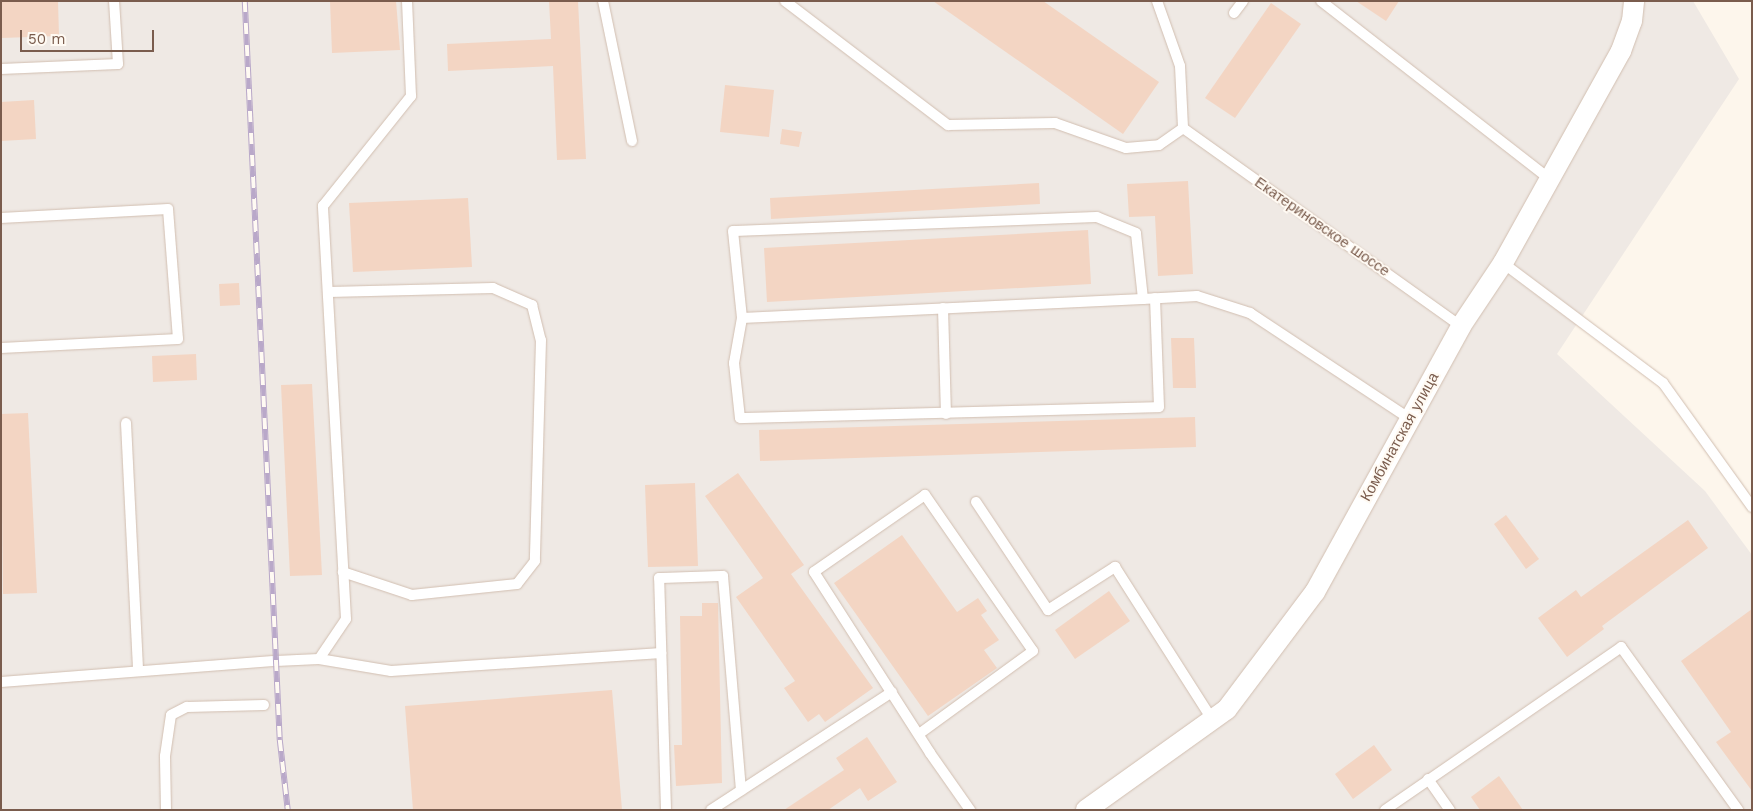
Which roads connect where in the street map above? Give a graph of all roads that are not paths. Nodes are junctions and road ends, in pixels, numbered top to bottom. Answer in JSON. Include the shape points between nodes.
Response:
{"nodes":[{"id":1,"x":114,"y":1,"type":"edge"},
{"id":2,"x":407,"y":1,"type":"edge"},
{"id":3,"x":603,"y":1,"type":"edge"},
{"id":4,"x":785,"y":1,"type":"edge"},
{"id":5,"x":1158,"y":1,"type":"edge"},
{"id":6,"x":1243,"y":1,"type":"edge"},
{"id":7,"x":1321,"y":1,"type":"edge"},
{"id":8,"x":1634,"y":1,"type":"edge"},
{"id":9,"x":1234,"y":13,"type":"dead end"},
{"id":10,"x":1,"y":69,"type":"edge"},
{"id":11,"x":1183,"y":128,"type":"junction"},
{"id":12,"x":632,"y":141,"type":"dead end"},
{"id":13,"x":1550,"y":179,"type":"junction"},
{"id":14,"x":1,"y":218,"type":"edge"},
{"id":15,"x":1503,"y":263,"type":"junction"},
{"id":16,"x":329,"y":292,"type":"junction"},
{"id":17,"x":1156,"y":298,"type":"junction"},
{"id":18,"x":1144,"y":299,"type":"junction"},
{"id":19,"x":944,"y":308,"type":"junction"},
{"id":20,"x":742,"y":318,"type":"junction"},
{"id":21,"x":1461,"y":326,"type":"junction"},
{"id":22,"x":1,"y":348,"type":"edge"},
{"id":23,"x":946,"y":414,"type":"junction"},
{"id":24,"x":1410,"y":419,"type":"junction"},
{"id":25,"x":126,"y":423,"type":"dead end"},
{"id":26,"x":976,"y":502,"type":"dead end"},
{"id":27,"x":1752,"y":507,"type":"edge"},
{"id":28,"x":343,"y":572,"type":"junction"},
{"id":29,"x":661,"y":653,"type":"junction"},
{"id":30,"x":319,"y":659,"type":"junction"},
{"id":31,"x":138,"y":671,"type":"junction"},
{"id":32,"x":1,"y":682,"type":"edge"},
{"id":33,"x":892,"y":692,"type":"junction"},
{"id":34,"x":264,"y":704,"type":"dead end"},
{"id":35,"x":1212,"y":719,"type":"junction"},
{"id":36,"x":919,"y":734,"type":"junction"},
{"id":37,"x":1428,"y":779,"type":"junction"},
{"id":38,"x":741,"y":790,"type":"junction"},
{"id":39,"x":166,"y":810,"type":"edge"},
{"id":40,"x":666,"y":810,"type":"edge"},
{"id":41,"x":711,"y":810,"type":"edge"},
{"id":42,"x":970,"y":810,"type":"edge"},
{"id":43,"x":1086,"y":810,"type":"edge"},
{"id":44,"x":1386,"y":810,"type":"edge"},
{"id":45,"x":1450,"y":810,"type":"edge"},
{"id":46,"x":1738,"y":810,"type":"edge"}],
"edges":[{"from":1,"to":10,"type":"lane","via":[[118,64]]},
{"from":2,"to":16,"type":"lane","via":[[411,96],[323,206]]},
{"from":3,"to":12,"type":"lane"},
{"from":4,"to":11,"type":"lane","via":[[948,125],[1055,123],[1126,148],[1159,145]]},
{"from":5,"to":11,"type":"lane","via":[[1180,66]]},
{"from":6,"to":9,"type":"lane"},
{"from":7,"to":13,"type":"lane"},
{"from":8,"to":13,"type":"street","name":"Комбинатская улица","via":[[1632,21],[1621,51]]},
{"from":11,"to":21,"type":"lane","name":"Екатериновское шоссе"},
{"from":13,"to":15,"type":"street","name":"Комбинатская улица"},
{"from":14,"to":22,"type":"lane","via":[[168,209],[178,339]]},
{"from":15,"to":21,"type":"street","name":"Комбинатская улица"},
{"from":15,"to":27,"type":"lane","via":[[1663,383]]},
{"from":16,"to":28,"type":"lane"},
{"from":16,"to":28,"type":"lane","via":[[493,288],[532,305],[541,340],[535,561],[516,584],[412,595]]},
{"from":17,"to":18,"type":"lane"},
{"from":17,"to":23,"type":"lane","via":[[1159,407]]},
{"from":17,"to":24,"type":"lane","via":[[1197,296],[1250,313]]},
{"from":18,"to":19,"type":"lane"},
{"from":18,"to":20,"type":"lane","via":[[1136,233],[1097,217],[733,231]]},
{"from":19,"to":20,"type":"lane"},
{"from":19,"to":23,"type":"lane"},
{"from":20,"to":23,"type":"lane","via":[[734,363],[740,418]]},
{"from":21,"to":24,"type":"street","name":"Комбинатская улица"},
{"from":24,"to":35,"type":"street","name":"Комбинатская улица","via":[[1315,592],[1227,708]]},
{"from":25,"to":31,"type":"lane"},
{"from":26,"to":35,"type":"lane","via":[[1048,610],[1115,567]]},
{"from":28,"to":30,"type":"lane","via":[[346,619]]},
{"from":29,"to":30,"type":"lane","via":[[391,671]]},
{"from":29,"to":38,"type":"lane","via":[[659,578],[723,576]]},
{"from":29,"to":40,"type":"lane"},
{"from":30,"to":31,"type":"lane"},
{"from":31,"to":32,"type":"lane"},
{"from":33,"to":36,"type":"lane"},
{"from":33,"to":36,"type":"lane","via":[[814,572],[925,496],[1033,651]]},
{"from":33,"to":38,"type":"lane"},
{"from":34,"to":39,"type":"lane","via":[[187,707],[170,715],[165,756]]},
{"from":35,"to":43,"type":"street","name":"Комбинатская улица"},
{"from":36,"to":42,"type":"lane"},
{"from":37,"to":44,"type":"lane"},
{"from":37,"to":45,"type":"lane"},
{"from":37,"to":46,"type":"lane","via":[[1621,647]]},
{"from":38,"to":41,"type":"lane"}]}
